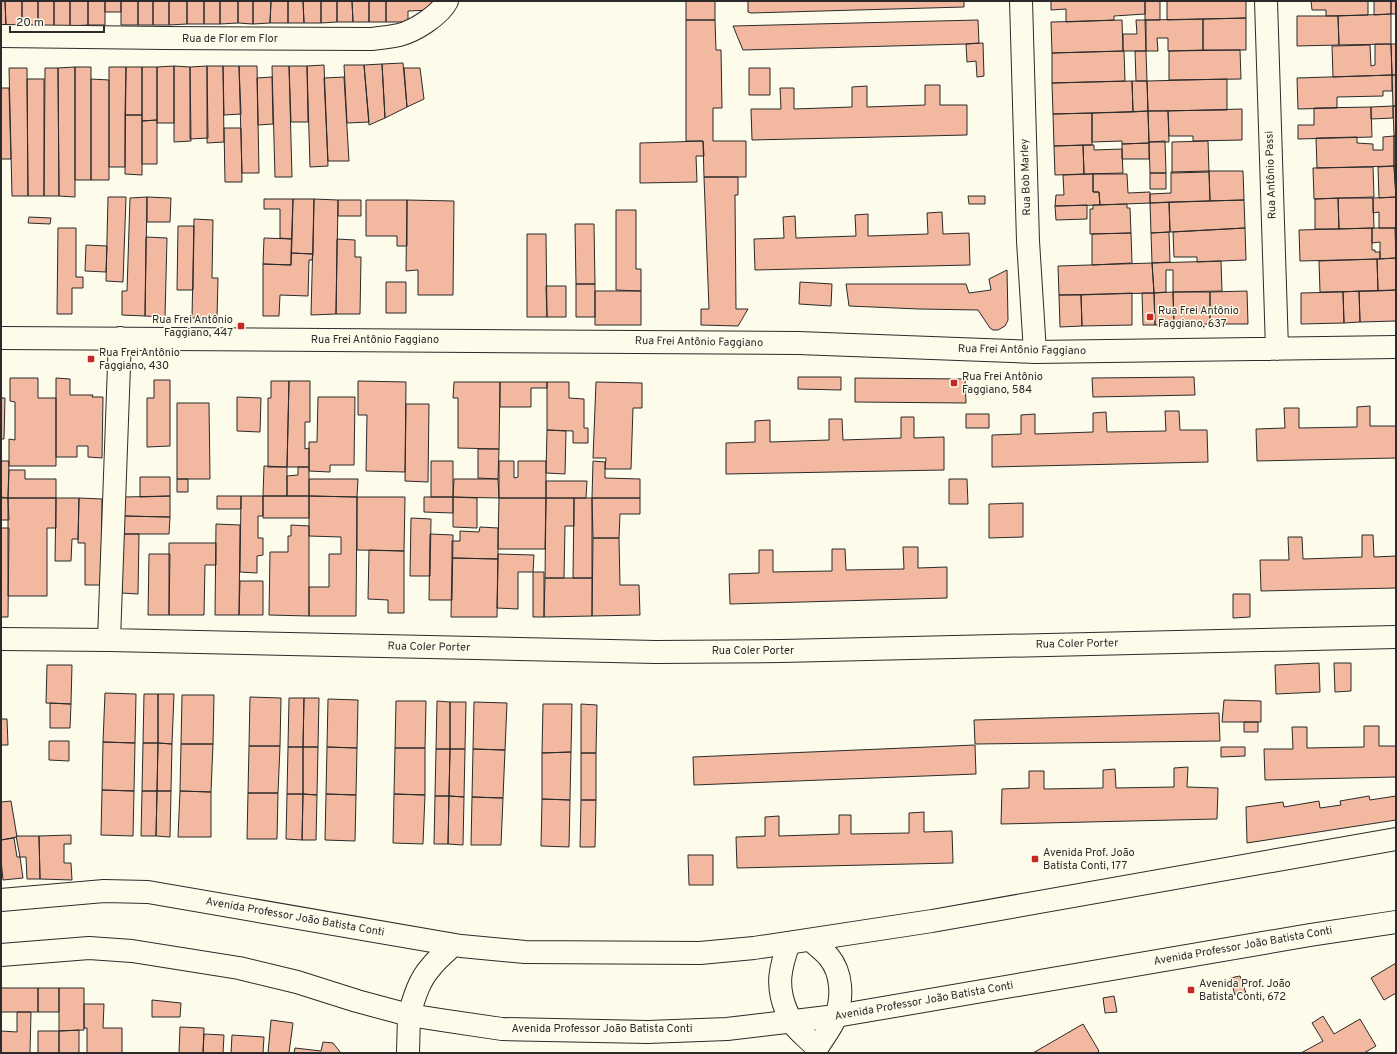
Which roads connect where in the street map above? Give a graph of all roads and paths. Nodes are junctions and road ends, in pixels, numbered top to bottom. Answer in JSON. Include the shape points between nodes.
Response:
{"nodes":[{"id":1,"x":447,"y":1,"type":"edge"},
{"id":2,"x":1021,"y":1,"type":"edge"},
{"id":3,"x":1266,"y":1,"type":"edge"},
{"id":4,"x":1,"y":36,"type":"edge"},
{"id":5,"x":1,"y":338,"type":"edge"},
{"id":6,"x":120,"y":338,"type":"junction"},
{"id":7,"x":1396,"y":347,"type":"edge"},
{"id":8,"x":1277,"y":349,"type":"junction"},
{"id":9,"x":1035,"y":352,"type":"junction"},
{"id":10,"x":1396,"y":637,"type":"edge"},
{"id":11,"x":1,"y":639,"type":"edge"},
{"id":12,"x":109,"y":640,"type":"junction"},
{"id":13,"x":1396,"y":839,"type":"edge"},
{"id":14,"x":1,"y":900,"type":"edge"},
{"id":15,"x":1396,"y":922,"type":"edge"},
{"id":16,"x":811,"y":940,"type":"junction"},
{"id":17,"x":789,"y":943,"type":"junction"},
{"id":18,"x":453,"y":945,"type":"junction"},
{"id":19,"x":1,"y":955,"type":"edge"},
{"id":20,"x":409,"y":1015,"type":"junction"},
{"id":21,"x":836,"y":1016,"type":"junction"},
{"id":22,"x":791,"y":1022,"type":"junction"},
{"id":23,"x":817,"y":1050,"type":"edge"},
{"id":24,"x":408,"y":1053,"type":"edge"}],
"edges":[{"from":1,"to":4,"type":"street","name":"Rua de Flor em Flor","via":[[423,24],[401,35],[371,39]]},
{"from":2,"to":9,"type":"street","name":"Rua Bob Marley","via":[[1028,241]]},
{"from":3,"to":8,"type":"street","name":"Rua Antônio Passi"},
{"from":5,"to":6,"type":"street","name":"Rua Frei Antônio Faggiano"},
{"from":6,"to":9,"type":"street","name":"Rua Frei Antônio Faggiano","via":[[798,343]]},
{"from":6,"to":12,"type":"street"},
{"from":7,"to":8,"type":"street","name":"Rua Frei Antônio Faggiano"},
{"from":8,"to":9,"type":"street","name":"Rua Frei Antônio Faggiano"},
{"from":10,"to":12,"type":"street","name":"Rua Coler Porter","via":[[648,652]]},
{"from":11,"to":12,"type":"street","name":"Rua Coler Porter"},
{"from":13,"to":16,"type":"street","name":"Avenida Professor João Batista Conti"},
{"from":14,"to":18,"type":"street","name":"Avenida Professor João Batista Conti","via":[[104,891],[148,892]]},
{"from":15,"to":21,"type":"street","name":"Avenida Professor João Batista Conti"},
{"from":16,"to":17,"type":"street","name":"Avenida Professor João Batista Conti"},
{"from":16,"to":21,"type":"street","via":[[829,957],[839,977],[840,996]]},
{"from":17,"to":18,"type":"street","name":"Avenida Professor João Batista Conti","via":[[700,953],[525,952]]},
{"from":17,"to":22,"type":"street","via":[[779,977],[783,1001]]},
{"from":18,"to":20,"type":"street","via":[[423,979]]},
{"from":19,"to":20,"type":"street","name":"Avenida Professor João Batista Conti","via":[[89,948],[171,956],[290,980]]},
{"from":20,"to":22,"type":"street","name":"Avenida Professor João Batista Conti","via":[[502,1029],[640,1032],[728,1029]]},
{"from":20,"to":24,"type":"street"},
{"from":21,"to":22,"type":"street","name":"Avenida Professor João Batista Conti"},
{"from":21,"to":23,"type":"street"},
{"from":22,"to":23,"type":"street"}]}
